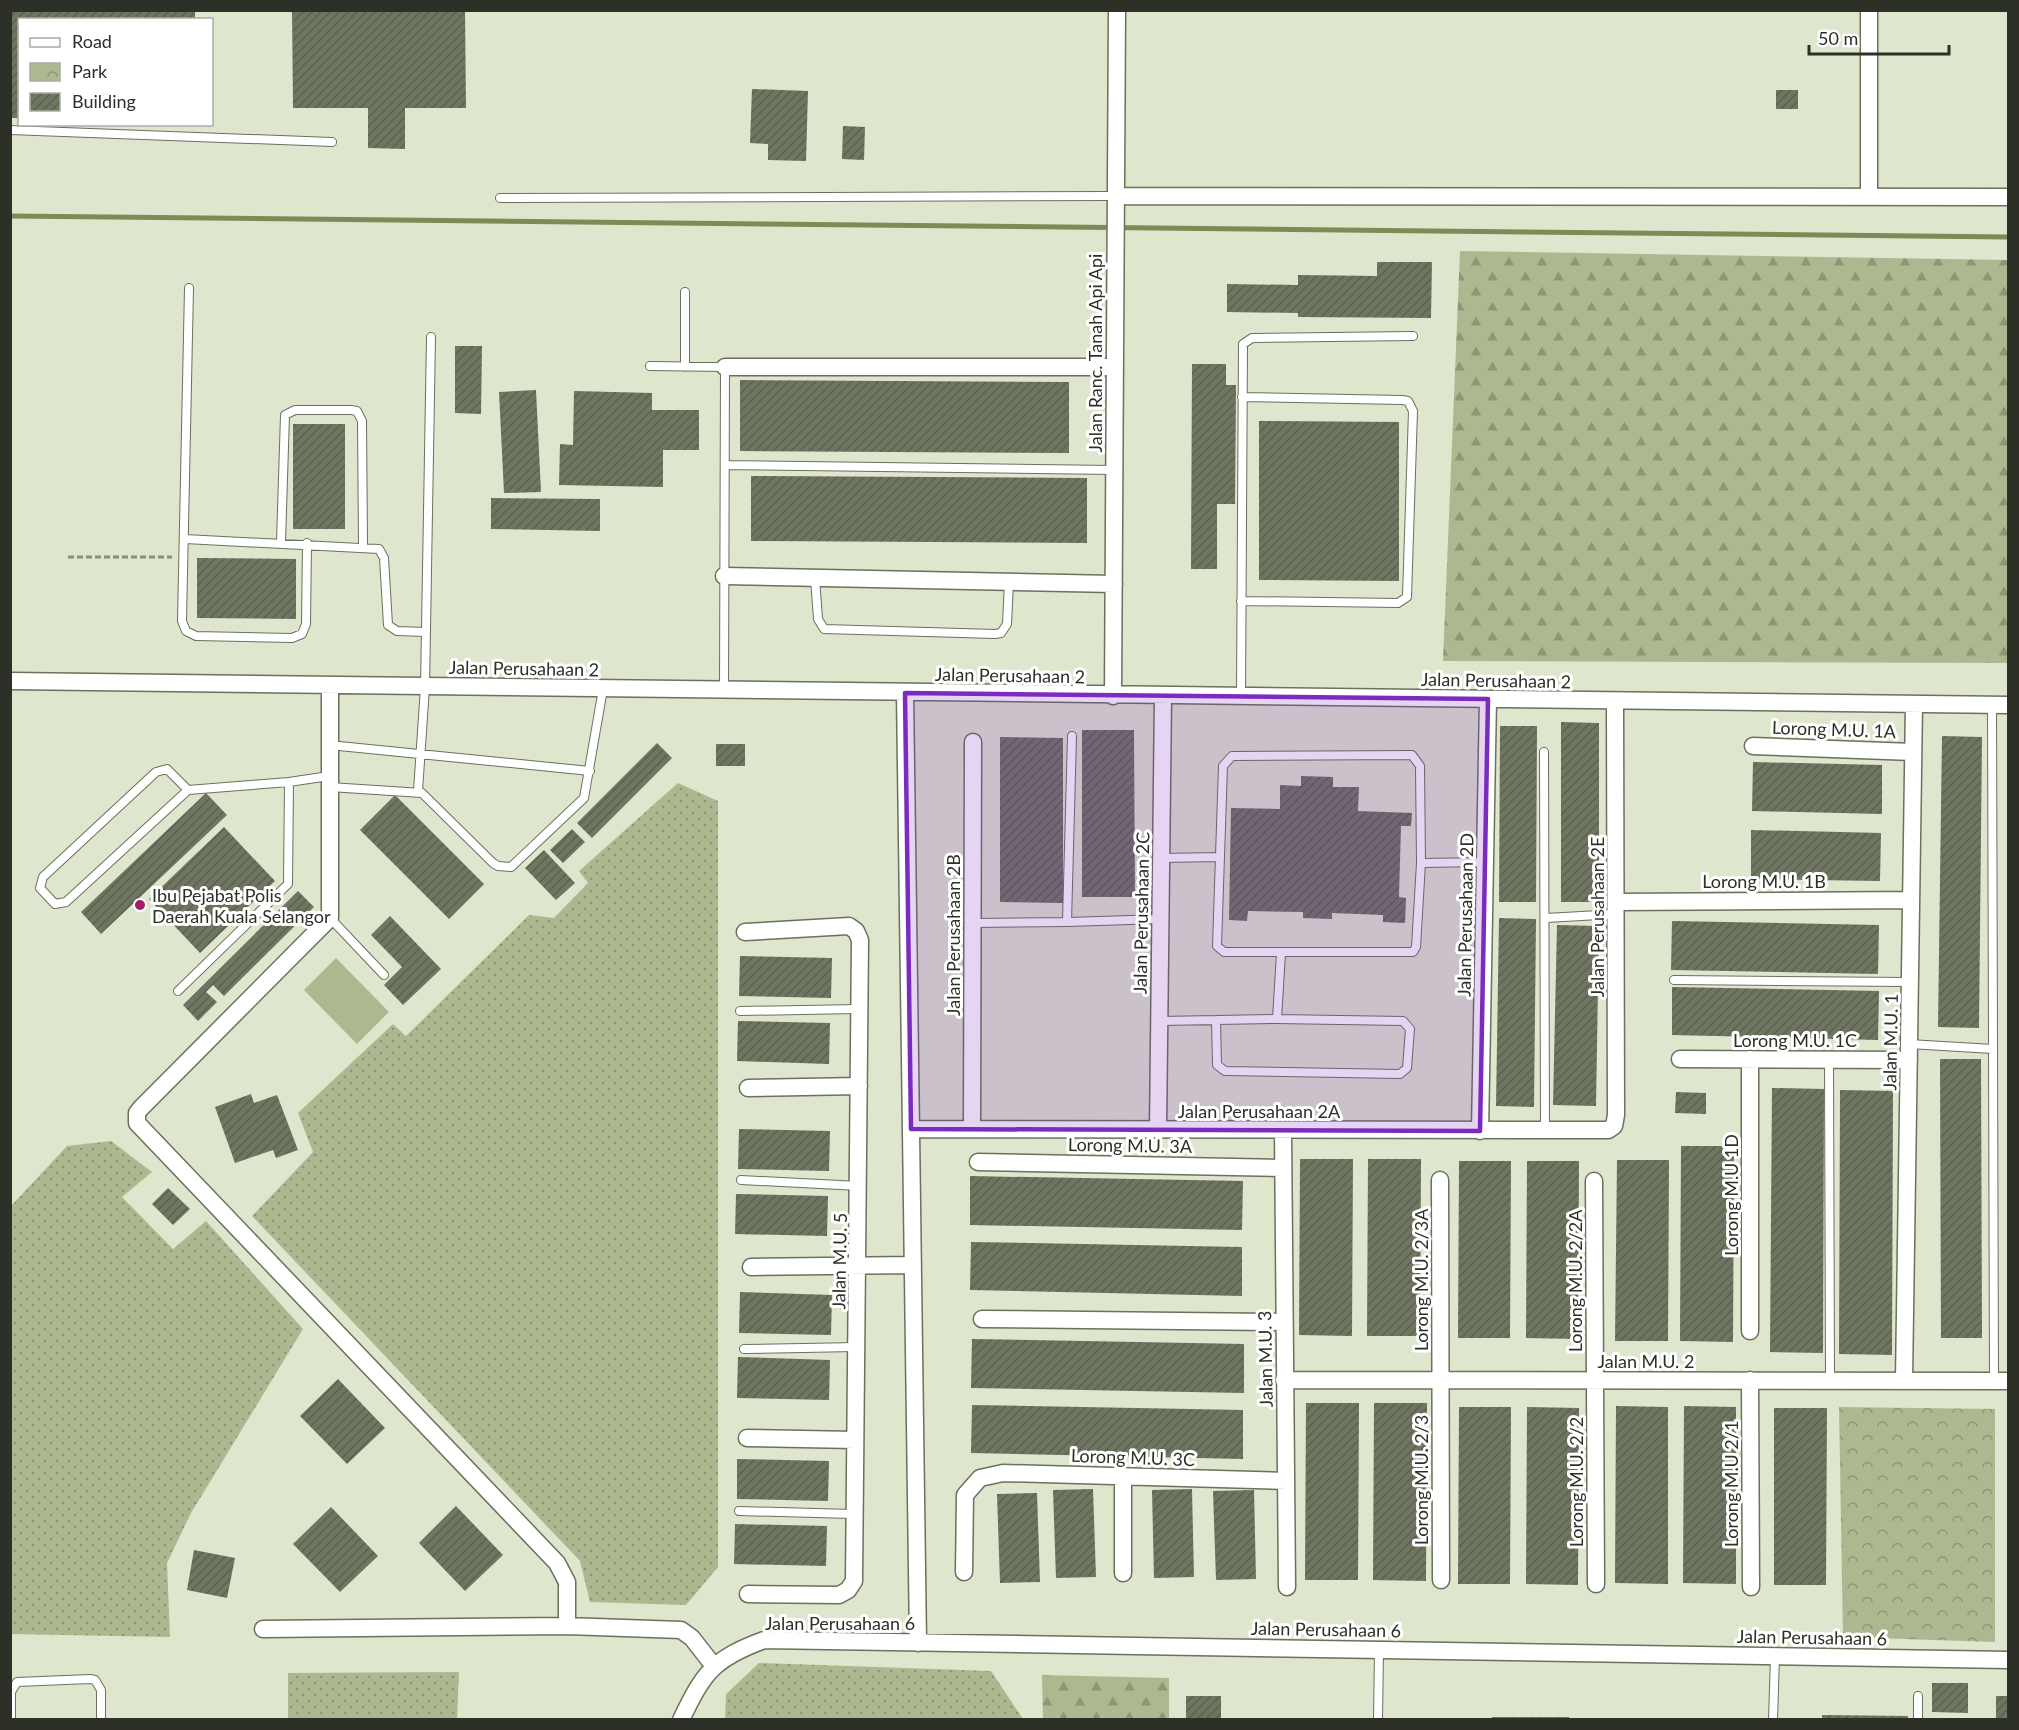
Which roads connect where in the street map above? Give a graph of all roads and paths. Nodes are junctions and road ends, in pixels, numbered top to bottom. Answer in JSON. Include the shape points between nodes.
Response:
{"nodes":[{"id":1,"x":1117,"y":10,"type":"edge"},
{"id":2,"x":1869,"y":10,"type":"edge"},
{"id":3,"x":10,"y":130,"type":"edge"},
{"id":4,"x":332,"y":142,"type":"dead end"},
{"id":5,"x":1116,"y":196,"type":"junction"},
{"id":6,"x":1869,"y":197,"type":"junction"},
{"id":7,"x":2008,"y":197,"type":"edge"},
{"id":8,"x":500,"y":198,"type":"dead end"},
{"id":9,"x":189,"y":288,"type":"dead end"},
{"id":10,"x":685,"y":292,"type":"dead end"},
{"id":11,"x":1413,"y":336,"type":"dead end"},
{"id":12,"x":431,"y":337,"type":"dead end"},
{"id":13,"x":650,"y":366,"type":"dead end"},
{"id":14,"x":685,"y":367,"type":"junction"},
{"id":15,"x":725,"y":367,"type":"junction"},
{"id":16,"x":1115,"y":367,"type":"junction"},
{"id":17,"x":1242,"y":398,"type":"junction"},
{"id":18,"x":725,"y":465,"type":"junction"},
{"id":19,"x":1114,"y":470,"type":"junction"},
{"id":20,"x":185,"y":539,"type":"junction"},
{"id":21,"x":281,"y":542,"type":"junction"},
{"id":22,"x":307,"y":543,"type":"junction"},
{"id":23,"x":363,"y":546,"type":"junction"},
{"id":24,"x":68,"y":557,"type":"dead end"},
{"id":25,"x":184,"y":557,"type":"junction"},
{"id":26,"x":724,"y":576,"type":"junction"},
{"id":27,"x":815,"y":578,"type":"junction"},
{"id":28,"x":1009,"y":582,"type":"junction"},
{"id":29,"x":1114,"y":584,"type":"junction"},
{"id":30,"x":1241,"y":601,"type":"junction"},
{"id":31,"x":426,"y":632,"type":"junction"},
{"id":32,"x":10,"y":681,"type":"edge"},
{"id":33,"x":330,"y":686,"type":"junction"},
{"id":34,"x":425,"y":687,"type":"junction"},
{"id":35,"x":603,"y":689,"type":"junction"},
{"id":36,"x":724,"y":691,"type":"junction"},
{"id":37,"x":905,"y":693,"type":"junction"},
{"id":38,"x":1113,"y":696,"type":"junction"},
{"id":39,"x":1163,"y":696,"type":"junction"},
{"id":40,"x":1241,"y":697,"type":"junction"},
{"id":41,"x":1488,"y":699,"type":"junction"},
{"id":42,"x":1615,"y":701,"type":"junction"},
{"id":43,"x":1914,"y":704,"type":"junction"},
{"id":44,"x":2000,"y":705,"type":"edge"},
{"id":45,"x":1072,"y":736,"type":"dead end"},
{"id":46,"x":973,"y":742,"type":"dead end"},
{"id":47,"x":329,"y":745,"type":"junction"},
{"id":48,"x":1753,"y":746,"type":"dead end"},
{"id":49,"x":1545,"y":752,"type":"dead end"},
{"id":50,"x":1913,"y":752,"type":"junction"},
{"id":51,"x":421,"y":754,"type":"junction"},
{"id":52,"x":590,"y":771,"type":"junction"},
{"id":53,"x":329,"y":781,"type":"junction"},
{"id":54,"x":289,"y":782,"type":"junction"},
{"id":55,"x":188,"y":790,"type":"junction"},
{"id":56,"x":418,"y":791,"type":"junction"},
{"id":57,"x":1220,"y":857,"type":"junction"},
{"id":58,"x":1161,"y":858,"type":"junction"},
{"id":59,"x":1486,"y":862,"type":"junction"},
{"id":60,"x":1421,"y":863,"type":"junction"},
{"id":61,"x":1911,"y":900,"type":"junction"},
{"id":62,"x":1617,"y":908,"type":"junction"},
{"id":63,"x":330,"y":918,"type":"junction"},
{"id":64,"x":1546,"y":918,"type":"junction"},
{"id":65,"x":1161,"y":919,"type":"junction"},
{"id":66,"x":1067,"y":922,"type":"junction"},
{"id":67,"x":972,"y":923,"type":"junction"},
{"id":68,"x":745,"y":932,"type":"dead end"},
{"id":69,"x":1281,"y":954,"type":"junction"},
{"id":70,"x":384,"y":975,"type":"dead end"},
{"id":71,"x":1674,"y":980,"type":"dead end"},
{"id":72,"x":1910,"y":982,"type":"junction"},
{"id":73,"x":178,"y":991,"type":"dead end"},
{"id":74,"x":858,"y":1008,"type":"junction"},
{"id":75,"x":740,"y":1011,"type":"dead end"},
{"id":76,"x":1277,"y":1019,"type":"junction"},
{"id":77,"x":1216,"y":1020,"type":"junction"},
{"id":78,"x":1160,"y":1021,"type":"junction"},
{"id":79,"x":1993,"y":1049,"type":"junction"},
{"id":80,"x":1909,"y":1052,"type":"junction"},
{"id":81,"x":1680,"y":1059,"type":"dead end"},
{"id":82,"x":1750,"y":1059,"type":"junction"},
{"id":83,"x":1829,"y":1060,"type":"junction"},
{"id":84,"x":859,"y":1086,"type":"junction"},
{"id":85,"x":748,"y":1088,"type":"dead end"},
{"id":86,"x":910,"y":1129,"type":"junction"},
{"id":87,"x":972,"y":1129,"type":"junction"},
{"id":88,"x":1158,"y":1130,"type":"junction"},
{"id":89,"x":1283,"y":1130,"type":"junction"},
{"id":90,"x":1608,"y":1130,"type":"joint"},
{"id":91,"x":1480,"y":1131,"type":"junction"},
{"id":92,"x":1545,"y":1131,"type":"junction"},
{"id":93,"x":978,"y":1162,"type":"dead end"},
{"id":94,"x":1282,"y":1168,"type":"junction"},
{"id":95,"x":741,"y":1180,"type":"dead end"},
{"id":96,"x":1440,"y":1180,"type":"dead end"},
{"id":97,"x":1594,"y":1181,"type":"dead end"},
{"id":98,"x":859,"y":1186,"type":"junction"},
{"id":99,"x":913,"y":1265,"type":"junction"},
{"id":100,"x":858,"y":1266,"type":"junction"},
{"id":101,"x":751,"y":1267,"type":"dead end"},
{"id":102,"x":982,"y":1319,"type":"dead end"},
{"id":103,"x":1284,"y":1322,"type":"junction"},
{"id":104,"x":1750,"y":1331,"type":"dead end"},
{"id":105,"x":857,"y":1347,"type":"junction"},
{"id":106,"x":744,"y":1349,"type":"dead end"},
{"id":107,"x":1284,"y":1380,"type":"junction"},
{"id":108,"x":1441,"y":1380,"type":"junction"},
{"id":109,"x":1595,"y":1380,"type":"junction"},
{"id":110,"x":1750,"y":1380,"type":"junction"},
{"id":111,"x":1830,"y":1380,"type":"junction"},
{"id":112,"x":1904,"y":1380,"type":"junction"},
{"id":113,"x":2001,"y":1381,"type":"edge"},
{"id":114,"x":747,"y":1438,"type":"dead end"},
{"id":115,"x":855,"y":1440,"type":"junction"},
{"id":116,"x":1123,"y":1477,"type":"junction"},
{"id":117,"x":1286,"y":1481,"type":"junction"},
{"id":118,"x":739,"y":1511,"type":"dead end"},
{"id":119,"x":852,"y":1514,"type":"junction"},
{"id":120,"x":964,"y":1572,"type":"dead end"},
{"id":121,"x":1123,"y":1573,"type":"dead end"},
{"id":122,"x":1441,"y":1580,"type":"dead end"},
{"id":123,"x":1596,"y":1584,"type":"dead end"},
{"id":124,"x":1287,"y":1587,"type":"dead end"},
{"id":125,"x":1751,"y":1587,"type":"dead end"},
{"id":126,"x":748,"y":1594,"type":"dead end"},
{"id":127,"x":567,"y":1626,"type":"junction"},
{"id":128,"x":263,"y":1629,"type":"dead end"},
{"id":129,"x":918,"y":1643,"type":"junction"},
{"id":130,"x":1379,"y":1650,"type":"junction"},
{"id":131,"x":1775,"y":1656,"type":"junction"},
{"id":132,"x":2008,"y":1659,"type":"edge"},
{"id":133,"x":713,"y":1665,"type":"junction"},
{"id":134,"x":1918,"y":1696,"type":"dead end"},
{"id":135,"x":11,"y":1719,"type":"edge"},
{"id":136,"x":101,"y":1719,"type":"edge"},
{"id":137,"x":681,"y":1719,"type":"edge"},
{"id":138,"x":1378,"y":1719,"type":"edge"},
{"id":139,"x":1773,"y":1719,"type":"edge"},
{"id":140,"x":1918,"y":1719,"type":"edge"}],
"edges":[{"from":1,"to":5,"type":"street","name":"Jalan Ranc. Tanah Api Api"},
{"from":2,"to":6,"type":"street"},
{"from":3,"to":4,"type":"lane"},
{"from":5,"to":6,"type":"street"},
{"from":5,"to":8,"type":"lane"},
{"from":5,"to":16,"type":"street","name":"Jalan Ranc. Tanah Api Api"},
{"from":6,"to":7,"type":"street"},
{"from":9,"to":20,"type":"lane"},
{"from":10,"to":14,"type":"lane"},
{"from":11,"to":17,"type":"lane","via":[[1247,340],[1242,349]]},
{"from":12,"to":31,"type":"lane"},
{"from":13,"to":14,"type":"lane"},
{"from":14,"to":15,"type":"lane"},
{"from":15,"to":16,"type":"street"},
{"from":15,"to":18,"type":"lane"},
{"from":16,"to":19,"type":"street","name":"Jalan Ranc. Tanah Api Api"},
{"from":17,"to":30,"type":"lane"},
{"from":17,"to":30,"type":"lane","via":[[1402,400],[1412,405],[1413,411],[1407,597],[1398,603]]},
{"from":18,"to":19,"type":"lane"},
{"from":18,"to":26,"type":"lane"},
{"from":19,"to":29,"type":"street","name":"Jalan Ranc. Tanah Api Api"},
{"from":20,"to":21,"type":"lane"},
{"from":20,"to":25,"type":"lane"},
{"from":21,"to":22,"type":"lane"},
{"from":21,"to":23,"type":"lane","via":[[285,415],[294,410],[351,410],[357,411],[362,421]]},
{"from":22,"to":23,"type":"lane"},
{"from":22,"to":25,"type":"lane","via":[[306,624],[302,634],[292,638],[190,634],[182,621]]},
{"from":23,"to":31,"type":"lane","via":[[382,553],[388,625],[397,630]]},
{"from":24,"to":25,"type":"path"},
{"from":26,"to":27,"type":"street"},
{"from":26,"to":36,"type":"lane"},
{"from":27,"to":28,"type":"street"},
{"from":27,"to":28,"type":"lane","via":[[818,620],[824,628],[995,634],[1001,633],[1007,624]]},
{"from":28,"to":29,"type":"street"},
{"from":29,"to":38,"type":"street","name":"Jalan Ranc. Tanah Api Api"},
{"from":30,"to":40,"type":"lane"},
{"from":31,"to":34,"type":"lane"},
{"from":32,"to":33,"type":"street","name":"Jalan Perusahaan 2"},
{"from":33,"to":34,"type":"street","name":"Jalan Perusahaan 2"},
{"from":33,"to":47,"type":"street"},
{"from":34,"to":35,"type":"street","name":"Jalan Perusahaan 2"},
{"from":34,"to":51,"type":"lane"},
{"from":35,"to":36,"type":"street","name":"Jalan Perusahaan 2"},
{"from":35,"to":52,"type":"lane"},
{"from":36,"to":37,"type":"street","name":"Jalan Perusahaan 2"},
{"from":37,"to":38,"type":"street","name":"Jalan Perusahaan 2"},
{"from":37,"to":86,"type":"street"},
{"from":38,"to":39,"type":"street","name":"Jalan Perusahaan 2"},
{"from":39,"to":40,"type":"street","name":"Jalan Perusahaan 2"},
{"from":39,"to":58,"type":"street","name":"Jalan Perusahaan 2C"},
{"from":40,"to":41,"type":"street","name":"Jalan Perusahaan 2"},
{"from":41,"to":42,"type":"street","name":"Jalan Perusahaan 2"},
{"from":41,"to":59,"type":"street","name":"Jalan Perusahaan 2D"},
{"from":42,"to":43,"type":"street","name":"Jalan Perusahaan 2"},
{"from":42,"to":62,"type":"street","name":"Jalan Perusahaan 2E"},
{"from":43,"to":44,"type":"street","name":"Jalan Perusahaan 2"},
{"from":43,"to":50,"type":"street","name":"Jalan M.U. 1"},
{"from":44,"to":79,"type":"lane"},
{"from":45,"to":66,"type":"lane"},
{"from":46,"to":67,"type":"street","name":"Jalan Perusahaan 2B"},
{"from":47,"to":51,"type":"lane"},
{"from":47,"to":53,"type":"street"},
{"from":48,"to":50,"type":"street","name":"Lorong M.U. 1A"},
{"from":49,"to":64,"type":"lane"},
{"from":50,"to":61,"type":"street","name":"Jalan M.U. 1"},
{"from":51,"to":52,"type":"lane"},
{"from":51,"to":56,"type":"lane"},
{"from":52,"to":56,"type":"lane","via":[[582,801],[516,863],[504,867],[493,863]]},
{"from":53,"to":54,"type":"lane"},
{"from":53,"to":56,"type":"lane"},
{"from":53,"to":63,"type":"street"},
{"from":54,"to":55,"type":"lane"},
{"from":54,"to":73,"type":"lane","via":[[288,884]]},
{"from":55,"to":55,"type":"lane","via":[[66,902],[55,904],[42,893],[43,877],[156,772],[167,769]]},
{"from":57,"to":58,"type":"lane"},
{"from":57,"to":60,"type":"lane","via":[[1223,766],[1232,756],[1412,755],[1420,766]]},
{"from":57,"to":69,"type":"lane","via":[[1217,946],[1224,952]]},
{"from":58,"to":65,"type":"street","name":"Jalan Perusahaan 2C"},
{"from":59,"to":60,"type":"lane"},
{"from":59,"to":91,"type":"street","name":"Jalan Perusahaan 2D"},
{"from":60,"to":69,"type":"lane","via":[[1413,952]]},
{"from":61,"to":62,"type":"street","name":"Lorong M.U. 1B"},
{"from":61,"to":72,"type":"street","name":"Jalan M.U. 1"},
{"from":62,"to":64,"type":"lane"},
{"from":62,"to":90,"type":"street","name":"Jalan Perusahaan 2E","via":[[1616,1115],[1614,1126]]},
{"from":63,"to":70,"type":"lane"},
{"from":63,"to":127,"type":"street","via":[[141,1108],[137,1124],[557,1563],[567,1582]]},
{"from":64,"to":92,"type":"lane"},
{"from":65,"to":66,"type":"lane"},
{"from":65,"to":78,"type":"street","name":"Jalan Perusahaan 2C"},
{"from":66,"to":67,"type":"lane"},
{"from":67,"to":87,"type":"street","name":"Jalan Perusahaan 2B"},
{"from":68,"to":74,"type":"street","name":"Jalan M.U. 5","via":[[849,926],[860,940]]},
{"from":69,"to":76,"type":"lane"},
{"from":71,"to":72,"type":"lane"},
{"from":72,"to":80,"type":"street","name":"Jalan M.U. 1"},
{"from":74,"to":75,"type":"lane"},
{"from":74,"to":84,"type":"street","name":"Jalan M.U. 5"},
{"from":76,"to":77,"type":"lane"},
{"from":76,"to":77,"type":"lane","via":[[1403,1021],[1410,1029],[1407,1068],[1401,1074],[1225,1071],[1217,1065]]},
{"from":77,"to":78,"type":"lane"},
{"from":78,"to":88,"type":"street","name":"Jalan Perusahaan 2C"},
{"from":79,"to":80,"type":"lane"},
{"from":79,"to":113,"type":"lane"},
{"from":80,"to":83,"type":"street","name":"Lorong M.U. 1C"},
{"from":80,"to":112,"type":"street","name":"Jalan M.U. 1"},
{"from":81,"to":82,"type":"street","name":"Lorong M.U. 1C"},
{"from":82,"to":83,"type":"street","name":"Lorong M.U. 1C"},
{"from":82,"to":104,"type":"street","name":"Lorong M.U 1D"},
{"from":83,"to":111,"type":"lane"},
{"from":84,"to":85,"type":"street"},
{"from":84,"to":98,"type":"street","name":"Jalan M.U. 5"},
{"from":86,"to":87,"type":"street","name":"Jalan Perusahaan 2A"},
{"from":86,"to":99,"type":"street"},
{"from":87,"to":88,"type":"street","name":"Jalan Perusahaan 2A"},
{"from":88,"to":89,"type":"street","name":"Jalan Perusahaan 2A"},
{"from":89,"to":91,"type":"street","name":"Jalan Perusahaan 2A"},
{"from":89,"to":94,"type":"street","name":"Jalan M.U. 3"},
{"from":90,"to":92,"type":"street","name":"Jalan Perusahaan 2A"},
{"from":91,"to":92,"type":"street","name":"Jalan Perusahaan 2A"},
{"from":93,"to":94,"type":"street","name":"Lorong M.U. 3A"},
{"from":94,"to":103,"type":"street","name":"Jalan M.U. 3"},
{"from":95,"to":98,"type":"lane"},
{"from":96,"to":108,"type":"street","name":"Lorong M.U. 2/3A"},
{"from":97,"to":109,"type":"street","name":"Lorong M.U. 2/2A"},
{"from":98,"to":100,"type":"street","name":"Jalan M.U. 5"},
{"from":99,"to":100,"type":"street"},
{"from":99,"to":129,"type":"street"},
{"from":100,"to":101,"type":"street"},
{"from":100,"to":105,"type":"street","name":"Jalan M.U. 5"},
{"from":102,"to":103,"type":"street"},
{"from":103,"to":107,"type":"street","name":"Jalan M.U. 3"},
{"from":105,"to":106,"type":"lane"},
{"from":105,"to":115,"type":"street","name":"Jalan M.U. 5"},
{"from":107,"to":108,"type":"street","name":"Jalan M.U. 2"},
{"from":107,"to":117,"type":"street","name":"Jalan M.U. 3"},
{"from":108,"to":109,"type":"street","name":"Jalan M.U. 2"},
{"from":108,"to":122,"type":"street","name":"Lorong M.U. 2/3"},
{"from":109,"to":110,"type":"street","name":"Jalan M.U. 2"},
{"from":109,"to":123,"type":"street","name":"Lorong M.U. 2/2"},
{"from":110,"to":111,"type":"street","name":"Jalan M.U. 2"},
{"from":110,"to":125,"type":"street","name":"Lorong M.U 2/1"},
{"from":111,"to":112,"type":"street","name":"Jalan M.U. 2"},
{"from":112,"to":113,"type":"street","name":"Jalan M.U. 2"},
{"from":114,"to":115,"type":"street"},
{"from":115,"to":119,"type":"street","name":"Jalan M.U. 5"},
{"from":116,"to":117,"type":"street","name":"Lorong M.U. 3C"},
{"from":116,"to":120,"type":"street","name":"Lorong M.U. 3C","via":[[1003,1473],[980,1478],[965,1495]]},
{"from":116,"to":121,"type":"street"},
{"from":117,"to":124,"type":"street","name":"Jalan M.U. 3"},
{"from":118,"to":119,"type":"lane"},
{"from":119,"to":126,"type":"street","name":"Jalan M.U. 5","via":[[854,1581],[848,1590],[839,1595]]},
{"from":127,"to":128,"type":"street"},
{"from":127,"to":133,"type":"street","via":[[681,1630]]},
{"from":129,"to":130,"type":"street","name":"Jalan Perusahaan 6"},
{"from":129,"to":133,"type":"street","name":"Jalan Perusahaan 6","via":[[764,1640]]},
{"from":130,"to":131,"type":"street","name":"Jalan Perusahaan 6"},
{"from":130,"to":138,"type":"lane"},
{"from":131,"to":132,"type":"street","name":"Jalan Perusahaan 6"},
{"from":131,"to":139,"type":"lane"},
{"from":133,"to":137,"type":"street","name":"Jalan Perusahaan 6","via":[[697,1686]]},
{"from":134,"to":140,"type":"lane"},
{"from":135,"to":136,"type":"lane","via":[[11,1692],[17,1682],[90,1679],[101,1690]]}]}
